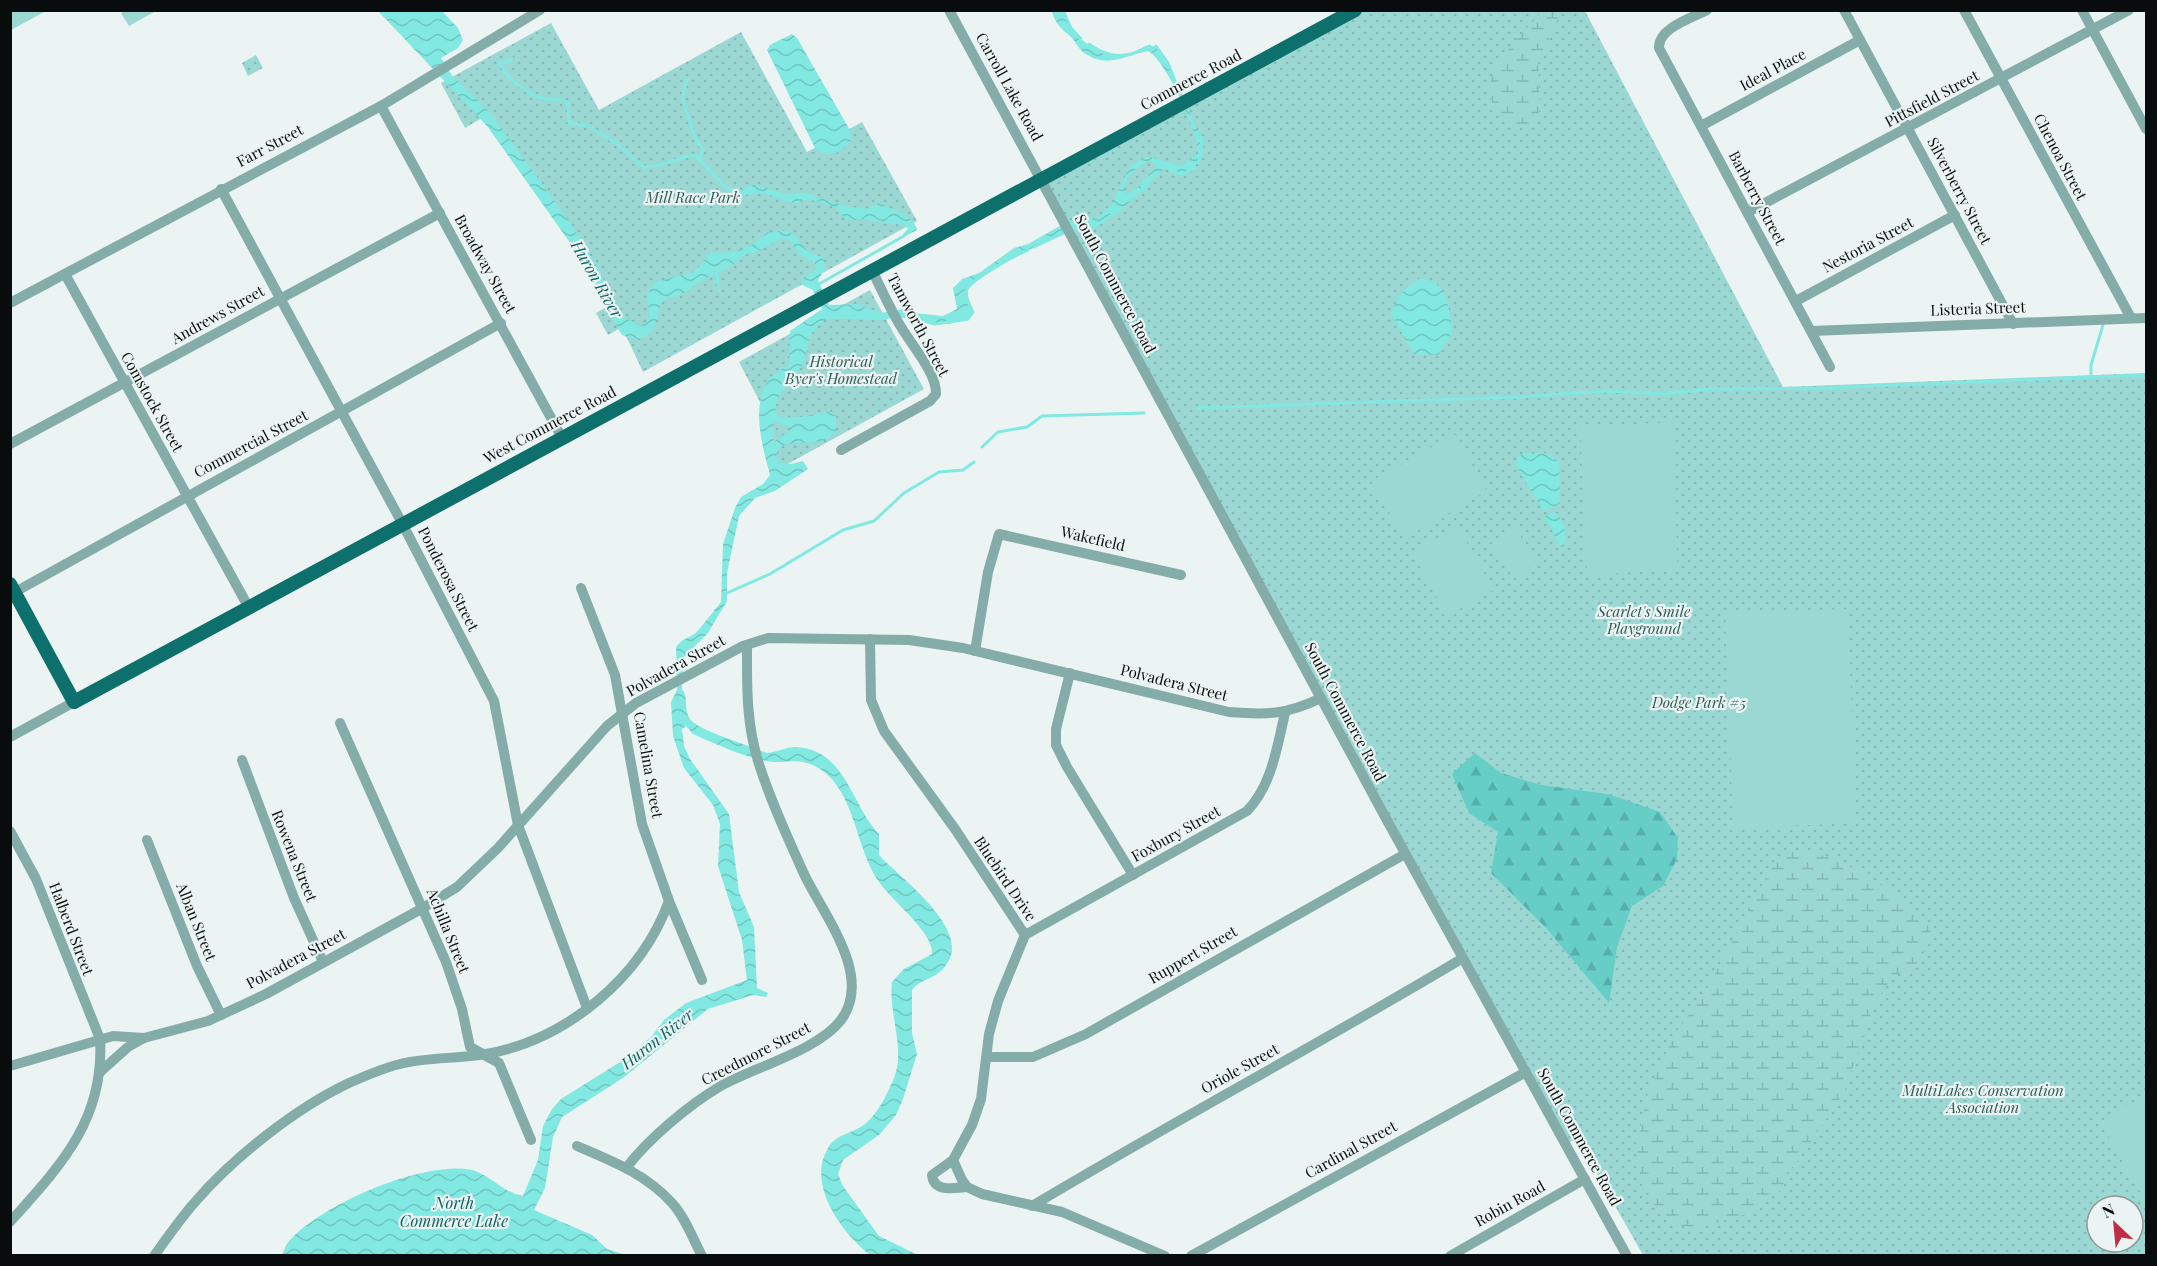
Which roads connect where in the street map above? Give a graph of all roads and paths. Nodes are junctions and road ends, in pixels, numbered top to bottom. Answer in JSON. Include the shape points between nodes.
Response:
{"nodes":[{"id":1,"x":540,"y":10,"type":"edge"},
{"id":2,"x":949,"y":10,"type":"edge"},
{"id":3,"x":1356,"y":10,"type":"edge"},
{"id":4,"x":1707,"y":10,"type":"edge"},
{"id":5,"x":1844,"y":10,"type":"edge"},
{"id":6,"x":1964,"y":10,"type":"edge"},
{"id":7,"x":2082,"y":10,"type":"edge"},
{"id":8,"x":2129,"y":10,"type":"edge"},
{"id":9,"x":2093,"y":30,"type":"junction"},
{"id":10,"x":1860,"y":40,"type":"junction"},
{"id":11,"x":2001,"y":80,"type":"junction"},
{"id":12,"x":381,"y":105,"type":"junction"},
{"id":13,"x":1701,"y":126,"type":"junction"},
{"id":14,"x":1909,"y":128,"type":"junction"},
{"id":15,"x":2146,"y":129,"type":"edge"},
{"id":16,"x":1042,"y":179,"type":"junction"},
{"id":17,"x":221,"y":189,"type":"junction"},
{"id":18,"x":1748,"y":212,"type":"junction"},
{"id":19,"x":440,"y":213,"type":"junction"},
{"id":20,"x":1955,"y":215,"type":"junction"},
{"id":21,"x":872,"y":270,"type":"junction"},
{"id":22,"x":64,"y":274,"type":"junction"},
{"id":23,"x":280,"y":299,"type":"junction"},
{"id":24,"x":1796,"y":301,"type":"junction"},
{"id":25,"x":10,"y":303,"type":"edge"},
{"id":26,"x":2131,"y":318,"type":"junction"},
{"id":27,"x":2146,"y":318,"type":"edge"},
{"id":28,"x":501,"y":323,"type":"junction"},
{"id":29,"x":2013,"y":324,"type":"junction"},
{"id":30,"x":1812,"y":331,"type":"junction"},
{"id":31,"x":1830,"y":367,"type":"dead end"},
{"id":32,"x":124,"y":384,"type":"junction"},
{"id":33,"x":341,"y":413,"type":"junction"},
{"id":34,"x":562,"y":438,"type":"junction"},
{"id":35,"x":10,"y":444,"type":"edge"},
{"id":36,"x":841,"y":450,"type":"dead end"},
{"id":37,"x":186,"y":496,"type":"junction"},
{"id":38,"x":402,"y":523,"type":"junction"},
{"id":39,"x":1181,"y":575,"type":"dead end"},
{"id":40,"x":13,"y":588,"type":"edge"},
{"id":41,"x":581,"y":588,"type":"dead end"},
{"id":42,"x":249,"y":608,"type":"junction"},
{"id":43,"x":870,"y":639,"type":"junction"},
{"id":44,"x":747,"y":645,"type":"junction"},
{"id":45,"x":975,"y":651,"type":"junction"},
{"id":46,"x":1070,"y":673,"type":"junction"},
{"id":47,"x":1321,"y":698,"type":"junction"},
{"id":48,"x":74,"y":702,"type":"junction"},
{"id":49,"x":624,"y":713,"type":"junction"},
{"id":50,"x":1285,"y":713,"type":"junction"},
{"id":51,"x":340,"y":723,"type":"dead end"},
{"id":52,"x":10,"y":737,"type":"edge"},
{"id":53,"x":242,"y":760,"type":"dead end"},
{"id":54,"x":518,"y":825,"type":"junction"},
{"id":55,"x":10,"y":831,"type":"edge"},
{"id":56,"x":147,"y":840,"type":"dead end"},
{"id":57,"x":1405,"y":854,"type":"junction"},
{"id":58,"x":1133,"y":875,"type":"junction"},
{"id":59,"x":669,"y":901,"type":"junction"},
{"id":60,"x":423,"y":908,"type":"junction"},
{"id":61,"x":1025,"y":935,"type":"junction"},
{"id":62,"x":1463,"y":958,"type":"junction"},
{"id":63,"x":322,"y":962,"type":"junction"},
{"id":64,"x":702,"y":980,"type":"dead end"},
{"id":65,"x":587,"y":1008,"type":"junction"},
{"id":66,"x":221,"y":1015,"type":"junction"},
{"id":67,"x":144,"y":1038,"type":"junction"},
{"id":68,"x":100,"y":1040,"type":"junction"},
{"id":69,"x":485,"y":1054,"type":"junction"},
{"id":70,"x":988,"y":1057,"type":"junction"},
{"id":71,"x":10,"y":1066,"type":"edge"},
{"id":72,"x":100,"y":1072,"type":"junction"},
{"id":73,"x":1526,"y":1072,"type":"junction"},
{"id":74,"x":531,"y":1140,"type":"dead end"},
{"id":75,"x":577,"y":1146,"type":"dead end"},
{"id":76,"x":954,"y":1160,"type":"junction"},
{"id":77,"x":627,"y":1167,"type":"junction"},
{"id":78,"x":1585,"y":1179,"type":"junction"},
{"id":79,"x":967,"y":1187,"type":"junction"},
{"id":80,"x":1032,"y":1206,"type":"junction"},
{"id":81,"x":10,"y":1222,"type":"edge"},
{"id":82,"x":154,"y":1256,"type":"edge"},
{"id":83,"x":702,"y":1256,"type":"edge"},
{"id":84,"x":1165,"y":1256,"type":"edge"},
{"id":85,"x":1191,"y":1256,"type":"edge"},
{"id":86,"x":1450,"y":1256,"type":"edge"},
{"id":87,"x":1627,"y":1256,"type":"edge"}],
"edges":[{"from":1,"to":12,"type":"street","name":"Farr Street"},
{"from":2,"to":16,"type":"street","name":"Carroll Lake Road"},
{"from":3,"to":16,"type":"main road","name":"Commerce Road"},
{"from":4,"to":13,"type":"street","name":"Barberry Street","via":[[1666,32],[1658,43]]},
{"from":5,"to":10,"type":"street","name":"Silverberry Street"},
{"from":6,"to":11,"type":"street","name":"Chenoa Street"},
{"from":7,"to":9,"type":"street"},
{"from":8,"to":9,"type":"street","name":"Pittsfield Street"},
{"from":9,"to":11,"type":"street","name":"Pittsfield Street"},
{"from":9,"to":15,"type":"street"},
{"from":10,"to":13,"type":"street","name":"Ideal Place"},
{"from":10,"to":14,"type":"street","name":"Silverberry Street"},
{"from":11,"to":14,"type":"street","name":"Pittsfield Street"},
{"from":11,"to":26,"type":"street","name":"Chenoa Street"},
{"from":12,"to":17,"type":"street","name":"Farr Street"},
{"from":12,"to":19,"type":"street","name":"Broadway Street"},
{"from":13,"to":18,"type":"street","name":"Barberry Street"},
{"from":14,"to":18,"type":"street","name":"Pittsfield Street"},
{"from":14,"to":20,"type":"street","name":"Silverberry Street"},
{"from":16,"to":21,"type":"main road","name":"West Commerce Road"},
{"from":16,"to":47,"type":"street","name":"South Commerce Road"},
{"from":17,"to":22,"type":"street","name":"Farr Street"},
{"from":17,"to":23,"type":"street","name":"Ponderosa Street"},
{"from":18,"to":24,"type":"street","name":"Barberry Street"},
{"from":19,"to":23,"type":"street","name":"Andrews Street"},
{"from":19,"to":28,"type":"street","name":"Broadway Street"},
{"from":20,"to":24,"type":"street","name":"Nestoria Street"},
{"from":20,"to":29,"type":"street","name":"Silverberry Street"},
{"from":21,"to":34,"type":"main road","name":"West Commerce Road"},
{"from":21,"to":36,"type":"street","name":"Tamworth Street","via":[[896,320],[926,367],[936,394]]},
{"from":22,"to":25,"type":"street","name":"Farr Street"},
{"from":22,"to":32,"type":"street","name":"Comstock Street"},
{"from":23,"to":32,"type":"street","name":"Andrews Street"},
{"from":23,"to":33,"type":"street","name":"Ponderosa Street"},
{"from":24,"to":30,"type":"street","name":"Barberry Street"},
{"from":26,"to":27,"type":"street","name":"Listeria Street"},
{"from":26,"to":29,"type":"street","name":"Listeria Street"},
{"from":28,"to":33,"type":"street","name":"Commercial Street"},
{"from":28,"to":34,"type":"street","name":"Broadway Street"},
{"from":29,"to":30,"type":"street","name":"Listeria Street"},
{"from":30,"to":31,"type":"street","name":"Barberry Street"},
{"from":32,"to":35,"type":"street","name":"Andrews Street"},
{"from":32,"to":37,"type":"street","name":"Comstock Street"},
{"from":33,"to":37,"type":"street","name":"Commercial Street"},
{"from":33,"to":38,"type":"street","name":"Ponderosa Street"},
{"from":34,"to":38,"type":"main road","name":"West Commerce Road"},
{"from":37,"to":40,"type":"street","name":"Commercial Street"},
{"from":37,"to":42,"type":"street","name":"Comstock Street"},
{"from":38,"to":42,"type":"main road","name":"West Commerce Road"},
{"from":38,"to":54,"type":"street","name":"Ponderosa Street","via":[[494,701]]},
{"from":39,"to":45,"type":"street","name":"Wakefield","via":[[999,534],[988,572]]},
{"from":40,"to":48,"type":"main road"},
{"from":41,"to":49,"type":"street","name":"Camelina Street","via":[[615,675]]},
{"from":42,"to":48,"type":"main road","name":"West Commerce Road"},
{"from":43,"to":44,"type":"street","name":"Polvadera Street","via":[[768,638]]},
{"from":43,"to":45,"type":"street","name":"Polvadera Street","via":[[909,640]]},
{"from":43,"to":61,"type":"street","name":"Bluebird Drive","via":[[871,700],[884,731]]},
{"from":44,"to":49,"type":"street","name":"Polvadera Street"},
{"from":44,"to":77,"type":"street","name":"Creedmore Street","via":[[747,714],[758,760],[805,876],[843,947],[852,999],[841,1021],[821,1038],[719,1087],[679,1117]]},
{"from":45,"to":46,"type":"street","name":"Polvadera Street"},
{"from":46,"to":50,"type":"street","name":"Polvadera Street","via":[[1229,712]]},
{"from":46,"to":58,"type":"street","via":[[1056,729],[1056,745]]},
{"from":47,"to":50,"type":"street","name":"Polvadera Street"},
{"from":47,"to":57,"type":"street","name":"South Commerce Road"},
{"from":48,"to":52,"type":"street"},
{"from":49,"to":54,"type":"street","name":"Polvadera Street","via":[[607,726]]},
{"from":49,"to":59,"type":"street","name":"Camelina Street","via":[[642,824]]},
{"from":50,"to":58,"type":"street","name":"Foxbury Street","via":[[1261,797],[1247,811]]},
{"from":51,"to":60,"type":"street","name":"Achilla Street"},
{"from":53,"to":63,"type":"street","name":"Rowena Street"},
{"from":54,"to":60,"type":"street","name":"Polvadera Street","via":[[456,887]]},
{"from":54,"to":65,"type":"street","name":"Ponderosa Street"},
{"from":55,"to":68,"type":"street","name":"Halberd Street","via":[[36,879]]},
{"from":56,"to":66,"type":"street","name":"Alban Street","via":[[197,966]]},
{"from":57,"to":62,"type":"street","name":"South Commerce Road"},
{"from":57,"to":70,"type":"street","name":"Ruppert Street","via":[[1086,1034],[1033,1057]]},
{"from":58,"to":61,"type":"street","name":"Foxbury Street"},
{"from":59,"to":64,"type":"street","name":"Camelina Street"},
{"from":59,"to":65,"type":"street","via":[[652,938],[628,971]]},
{"from":60,"to":63,"type":"street","name":"Polvadera Street"},
{"from":60,"to":69,"type":"street","name":"Achilla Street","via":[[462,1009],[470,1047]]},
{"from":61,"to":70,"type":"street","name":"Bluebird Drive","via":[[998,1001],[989,1034]]},
{"from":62,"to":73,"type":"street","name":"South Commerce Road"},
{"from":62,"to":80,"type":"street","name":"Oriole Street"},
{"from":63,"to":66,"type":"street","name":"Polvadera Street"},
{"from":65,"to":69,"type":"street","via":[[566,1024],[519,1047]]},
{"from":66,"to":67,"type":"street","name":"Polvadera Street"},
{"from":67,"to":68,"type":"street","name":"Polvadera Street","via":[[113,1036]]},
{"from":67,"to":72,"type":"street","name":"Polvadera Street"},
{"from":68,"to":71,"type":"street","name":"Polvadera Street"},
{"from":68,"to":72,"type":"street"},
{"from":69,"to":74,"type":"street","name":"Achilla Street","via":[[499,1062]]},
{"from":69,"to":82,"type":"street","via":[[400,1064],[348,1083],[303,1110],[247,1152],[196,1201]]},
{"from":70,"to":76,"type":"street","name":"Bluebird Drive","via":[[981,1099]]},
{"from":72,"to":81,"type":"street","via":[[82,1132],[57,1170]]},
{"from":73,"to":78,"type":"street","name":"South Commerce Road"},
{"from":73,"to":85,"type":"street","name":"Cardinal Street"},
{"from":75,"to":77,"type":"street"},
{"from":76,"to":79,"type":"street"},
{"from":76,"to":79,"type":"street","via":[[935,1171],[933,1182],[943,1188]]},
{"from":77,"to":83,"type":"street","via":[[673,1204]]},
{"from":78,"to":86,"type":"street","name":"Robin Road"},
{"from":78,"to":87,"type":"street","name":"South Commerce Road"},
{"from":79,"to":80,"type":"street"},
{"from":80,"to":84,"type":"street","via":[[1062,1212]]}]}
